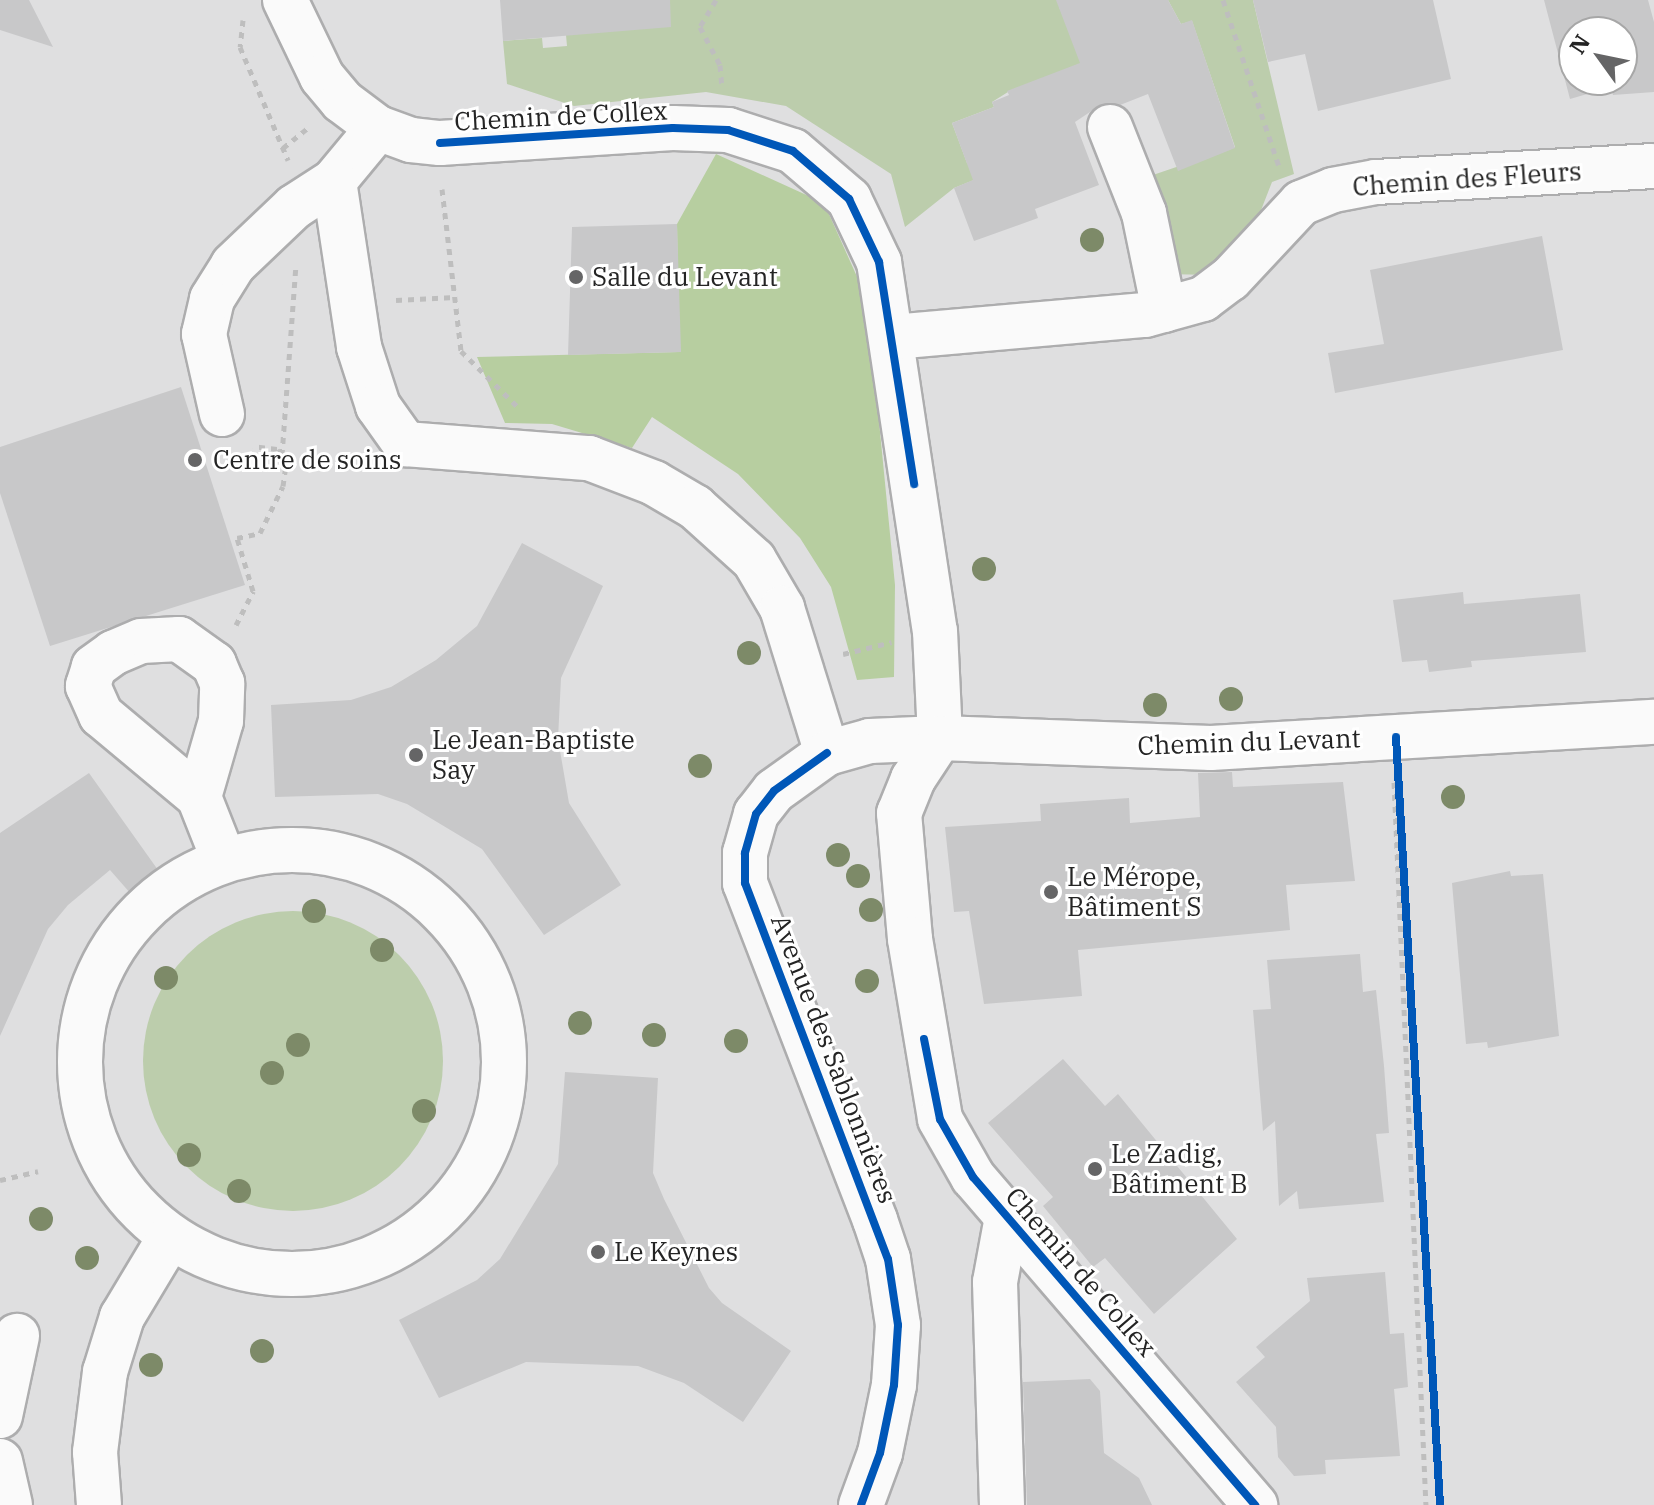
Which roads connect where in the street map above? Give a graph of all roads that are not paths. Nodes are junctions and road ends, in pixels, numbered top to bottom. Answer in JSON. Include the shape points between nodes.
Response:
{"nodes":[{"id":1,"x":265,"y":3,"type":"edge"},
{"id":2,"x":1110,"y":127,"type":"dead end"},
{"id":3,"x":378,"y":128,"type":"junction"},
{"id":4,"x":1654,"y":166,"type":"edge"},
{"id":5,"x":334,"y":181,"type":"junction"},
{"id":6,"x":1164,"y":310,"type":"junction"},
{"id":7,"x":893,"y":337,"type":"junction"},
{"id":8,"x":222,"y":414,"type":"road end"},
{"id":9,"x":1654,"y":722,"type":"edge"},
{"id":10,"x":940,"y":738,"type":"junction"},
{"id":11,"x":827,"y":753,"type":"junction"},
{"id":12,"x":199,"y":797,"type":"junction"},
{"id":13,"x":224,"y":860,"type":"junction"},
{"id":14,"x":1007,"y":1217,"type":"junction"},
{"id":15,"x":170,"y":1237,"type":"junction"},
{"id":16,"x":17,"y":1336,"type":"dead end"},
{"id":17,"x":0,"y":1416,"type":"edge"},
{"id":18,"x":0,"y":1461,"type":"edge"},
{"id":19,"x":10,"y":1505,"type":"edge"},
{"id":20,"x":99,"y":1505,"type":"edge"},
{"id":21,"x":861,"y":1505,"type":"edge"},
{"id":22,"x":1002,"y":1505,"type":"edge"},
{"id":23,"x":1255,"y":1505,"type":"edge"}],
"edges":[{"from":1,"to":3,"type":"street","name":"Chemin de Collex","via":[[322,77],[357,115]]},
{"from":2,"to":6,"type":"street","via":[[1144,213]]},
{"from":3,"to":5,"type":"street"},
{"from":3,"to":7,"type":"street","name":"Chemin de Collex","via":[[440,143],[673,128],[728,130],[793,151],[849,199],[879,262]]},
{"from":4,"to":6,"type":"street","name":"Chemin des Fleurs","via":[[1376,182],[1301,203],[1230,279],[1203,299]]},
{"from":5,"to":8,"type":"street","via":[[293,189],[212,299],[204,334]]},
{"from":5,"to":11,"type":"street","via":[[359,347],[378,406],[405,444],[589,458],[654,483],[695,507],[754,560],[782,608],[804,664]]},
{"from":6,"to":7,"type":"street"},
{"from":7,"to":10,"type":"street","name":"Chemin de Collex","via":[[935,631]]},
{"from":9,"to":10,"type":"street","name":"Chemin du Levant","via":[[1211,748]]},
{"from":10,"to":11,"type":"street","name":"Avenue des Sablonnières","via":[[870,741]]},
{"from":10,"to":14,"type":"street","name":"Chemin de Collex","via":[[913,779],[899,813],[924,1039],[940,1119],[973,1177]]},
{"from":11,"to":21,"type":"street","name":"Avenue des Sablonnières","via":[[774,791],[756,814],[745,853],[745,883],[888,1259],[898,1325],[894,1385],[880,1453]]},
{"from":12,"to":12,"type":"street","via":[[221,721],[222,683],[214,664],[179,639],[141,641],[94,667],[88,686],[101,715]]},
{"from":12,"to":13,"type":"street"},
{"from":13,"to":15,"type":"street","via":[[153,901],[125,930],[87,1003],[80,1043],[88,1123],[102,1158],[143,1215]]},
{"from":13,"to":15,"type":"street","via":[[272,850],[320,851],[368,862],[421,893],[449,917],[478,956],[497,1002],[504,1049],[502,1097],[488,1144],[465,1186],[432,1222],[393,1249],[348,1267],[274,1274],[203,1256]]},
{"from":14,"to":22,"type":"street","via":[[995,1282]]},
{"from":14,"to":23,"type":"street","name":"Chemin de Collex"},
{"from":15,"to":20,"type":"street","via":[[122,1317],[105,1372],[95,1452]]},
{"from":16,"to":17,"type":"street"},
{"from":18,"to":19,"type":"street"}]}
